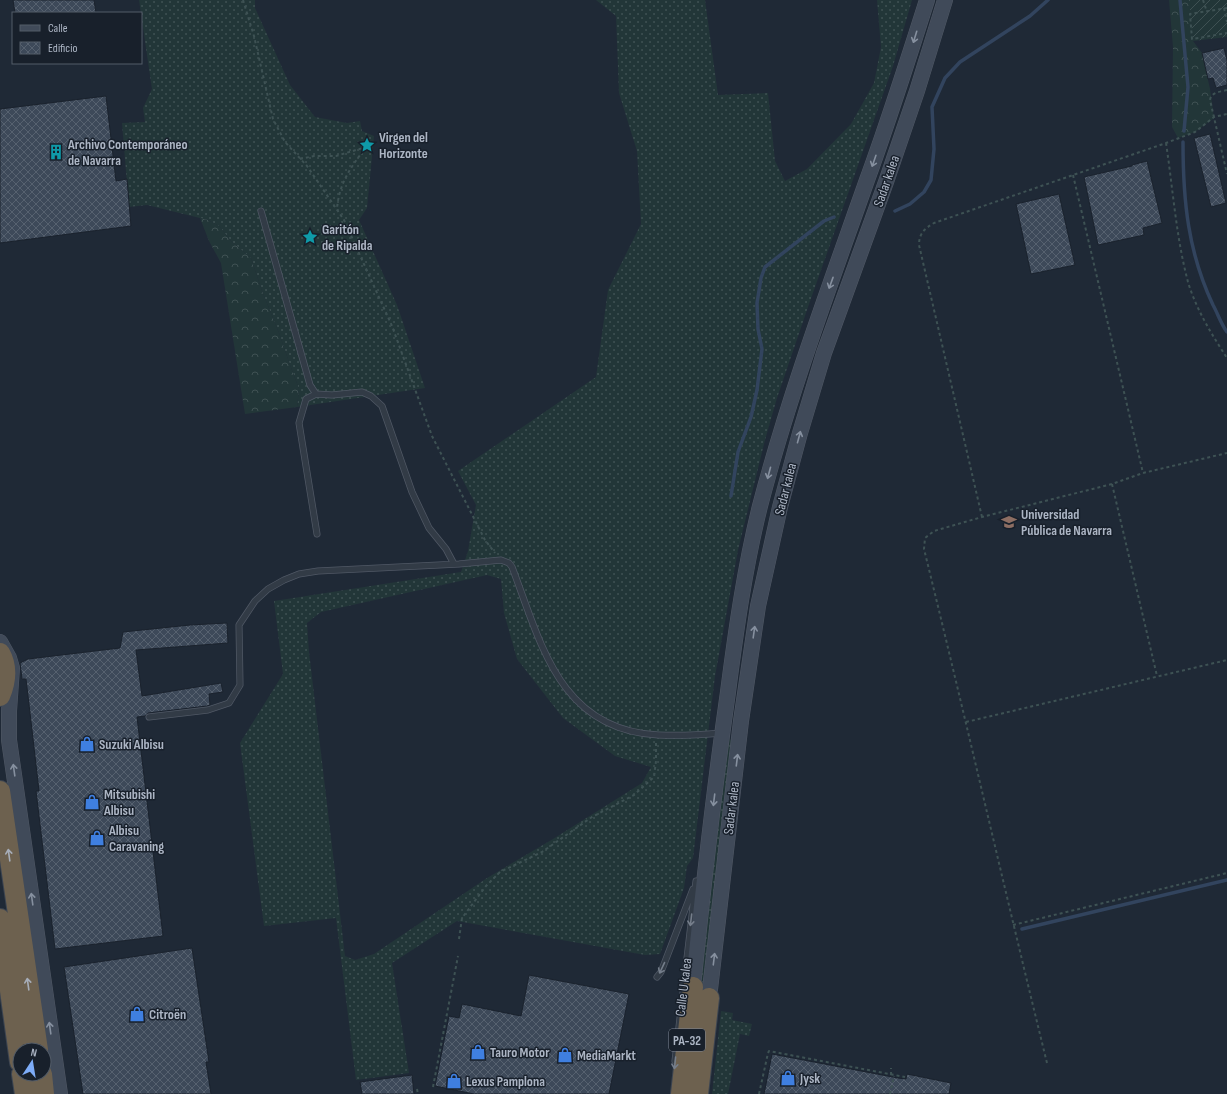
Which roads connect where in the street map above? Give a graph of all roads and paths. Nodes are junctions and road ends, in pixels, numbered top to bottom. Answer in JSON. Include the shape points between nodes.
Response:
{"nodes":[{"id":1,"x":243,"y":0,"type":"edge"},
{"id":2,"x":927,"y":0,"type":"edge"},
{"id":3,"x":945,"y":0,"type":"edge"},
{"id":4,"x":1203,"y":0,"type":"edge"},
{"id":5,"x":1225,"y":8,"type":"edge"},
{"id":6,"x":1207,"y":12,"type":"junction"},
{"id":7,"x":1227,"y":22,"type":"edge"},
{"id":8,"x":1227,"y":34,"type":"edge"},
{"id":9,"x":1227,"y":90,"type":"edge"},
{"id":10,"x":1227,"y":114,"type":"edge"},
{"id":11,"x":1214,"y":117,"type":"junction"},
{"id":12,"x":1166,"y":143,"type":"junction"},
{"id":13,"x":300,"y":158,"type":"junction"},
{"id":14,"x":1227,"y":174,"type":"edge"},
{"id":15,"x":1073,"y":175,"type":"junction"},
{"id":16,"x":337,"y":210,"type":"junction"},
{"id":17,"x":261,"y":211,"type":"dead end"},
{"id":18,"x":1227,"y":358,"type":"edge"},
{"id":19,"x":316,"y":394,"type":"junction"},
{"id":20,"x":1227,"y":453,"type":"edge"},
{"id":21,"x":1143,"y":473,"type":"junction"},
{"id":22,"x":1112,"y":484,"type":"junction"},
{"id":23,"x":982,"y":517,"type":"junction"},
{"id":24,"x":317,"y":534,"type":"dead end"},
{"id":25,"x":501,"y":560,"type":"junction"},
{"id":26,"x":454,"y":564,"type":"junction"},
{"id":27,"x":0,"y":642,"type":"edge"},
{"id":28,"x":0,"y":653,"type":"edge"},
{"id":29,"x":1227,"y":660,"type":"edge"},
{"id":30,"x":1157,"y":676,"type":"junction"},
{"id":31,"x":0,"y":696,"type":"edge"},
{"id":32,"x":149,"y":717,"type":"dead end"},
{"id":33,"x":966,"y":722,"type":"junction"},
{"id":34,"x":722,"y":733,"type":"junction"},
{"id":35,"x":656,"y":735,"type":"junction"},
{"id":36,"x":0,"y":791,"type":"edge"},
{"id":37,"x":707,"y":853,"type":"junction"},
{"id":38,"x":1227,"y":873,"type":"edge"},
{"id":39,"x":696,"y":881,"type":"junction"},
{"id":40,"x":0,"y":919,"type":"edge"},
{"id":41,"x":1013,"y":925,"type":"junction"},
{"id":42,"x":459,"y":939,"type":"dead end"},
{"id":43,"x":458,"y":956,"type":"dead end"},
{"id":44,"x":657,"y":977,"type":"dead end"},
{"id":45,"x":693,"y":987,"type":"joint"},
{"id":46,"x":709,"y":998,"type":"joint"},
{"id":47,"x":17,"y":1042,"type":"edge"},
{"id":48,"x":37,"y":1042,"type":"edge"},
{"id":49,"x":1047,"y":1063,"type":"dead end"},
{"id":50,"x":674,"y":1065,"type":"dead end"},
{"id":51,"x":891,"y":1068,"type":"dead end"},
{"id":52,"x":892,"y":1075,"type":"junction"},
{"id":53,"x":905,"y":1078,"type":"dead end"},
{"id":54,"x":23,"y":1082,"type":"edge"},
{"id":55,"x":43,"y":1082,"type":"edge"},
{"id":56,"x":433,"y":1086,"type":"dead end"},
{"id":57,"x":417,"y":1089,"type":"dead end"},
{"id":58,"x":25,"y":1094,"type":"edge"},
{"id":59,"x":44,"y":1094,"type":"edge"},
{"id":60,"x":60,"y":1094,"type":"edge"},
{"id":61,"x":418,"y":1094,"type":"edge"},
{"id":62,"x":681,"y":1094,"type":"edge"},
{"id":63,"x":698,"y":1094,"type":"edge"},
{"id":64,"x":759,"y":1094,"type":"edge"},
{"id":65,"x":890,"y":1094,"type":"edge"}],
"edges":[{"from":1,"to":13,"type":"path","via":[[273,119],[285,142]]},
{"from":2,"to":34,"type":"street","name":"Sadar kalea","one_way":true,"via":[[781,430],[760,508],[739,609]]},
{"from":46,"to":3,"type":"street","name":"Sadar kalea","one_way":true,"via":[[741,721],[758,606],[780,507],[824,353],[917,91]]},
{"from":4,"to":6,"type":"path"},
{"from":5,"to":6,"type":"path"},
{"from":5,"to":7,"type":"path"},
{"from":6,"to":8,"type":"path","via":[[1190,14],[1192,39]]},
{"from":9,"to":11,"type":"path","via":[[1210,96]]},
{"from":10,"to":11,"type":"path"},
{"from":11,"to":12,"type":"path","via":[[1195,132]]},
{"from":11,"to":14,"type":"path"},
{"from":12,"to":15,"type":"path"},
{"from":12,"to":18,"type":"path","via":[[1189,284],[1207,327]]},
{"from":13,"to":16,"type":"path"},
{"from":13,"to":16,"type":"path","via":[[336,156],[366,147],[343,182]]},
{"from":15,"to":21,"type":"path"},
{"from":15,"to":23,"type":"path","via":[[934,223],[922,231],[919,238]]},
{"from":16,"to":25,"type":"path","via":[[344,220],[392,326],[432,436],[485,540]]},
{"from":17,"to":19,"type":"lane","via":[[310,385]]},
{"from":19,"to":24,"type":"lane","via":[[306,399],[299,423]]},
{"from":19,"to":26,"type":"lane","via":[[362,392],[382,406],[412,492],[429,528],[446,548]]},
{"from":20,"to":21,"type":"path"},
{"from":21,"to":22,"type":"path"},
{"from":22,"to":23,"type":"path"},
{"from":22,"to":30,"type":"path"},
{"from":23,"to":33,"type":"path","via":[[934,531],[925,538],[924,549]]},
{"from":25,"to":26,"type":"lane"},
{"from":25,"to":35,"type":"lane","via":[[512,567],[548,662],[573,698],[588,712],[606,723],[630,731]]},
{"from":26,"to":32,"type":"lane","via":[[318,571],[284,580],[268,589],[239,625],[240,685],[229,703],[208,710]]},
{"from":60,"to":27,"type":"street","one_way":true,"via":[[9,740],[12,668]]},
{"from":28,"to":31,"type":"highway","via":[[6,671],[5,684]]},
{"from":29,"to":30,"type":"path"},
{"from":30,"to":33,"type":"path"},
{"from":33,"to":41,"type":"path"},
{"from":34,"to":35,"type":"lane"},
{"from":34,"to":37,"type":"street","name":"Sadar kalea","one_way":true},
{"from":35,"to":42,"type":"path","via":[[654,776],[634,795],[592,817],[542,852],[500,872],[462,918]]},
{"from":48,"to":36,"type":"highway","one_way":true},
{"from":37,"to":39,"type":"lane","name":"Calle U kalea"},
{"from":37,"to":45,"type":"street","name":"Sadar kalea"},
{"from":38,"to":41,"type":"path"},
{"from":39,"to":44,"type":"lane","name":"Calle U kalea","one_way":true},
{"from":39,"to":50,"type":"lane","name":"Calle U kalea","one_way":true},
{"from":40,"to":47,"type":"highway"},
{"from":41,"to":49,"type":"path"},
{"from":43,"to":56,"type":"path"},
{"from":45,"to":62,"type":"highway","name":"PA-32","number":"PA-32"},
{"from":46,"to":63,"type":"highway","number":"PA-32"},
{"from":51,"to":52,"type":"path"},
{"from":52,"to":53,"type":"path"},
{"from":52,"to":64,"type":"path","via":[[769,1051]]},
{"from":52,"to":65,"type":"path"},
{"from":54,"to":58,"type":"highway"},
{"from":55,"to":59,"type":"highway"},
{"from":57,"to":61,"type":"path"}]}
